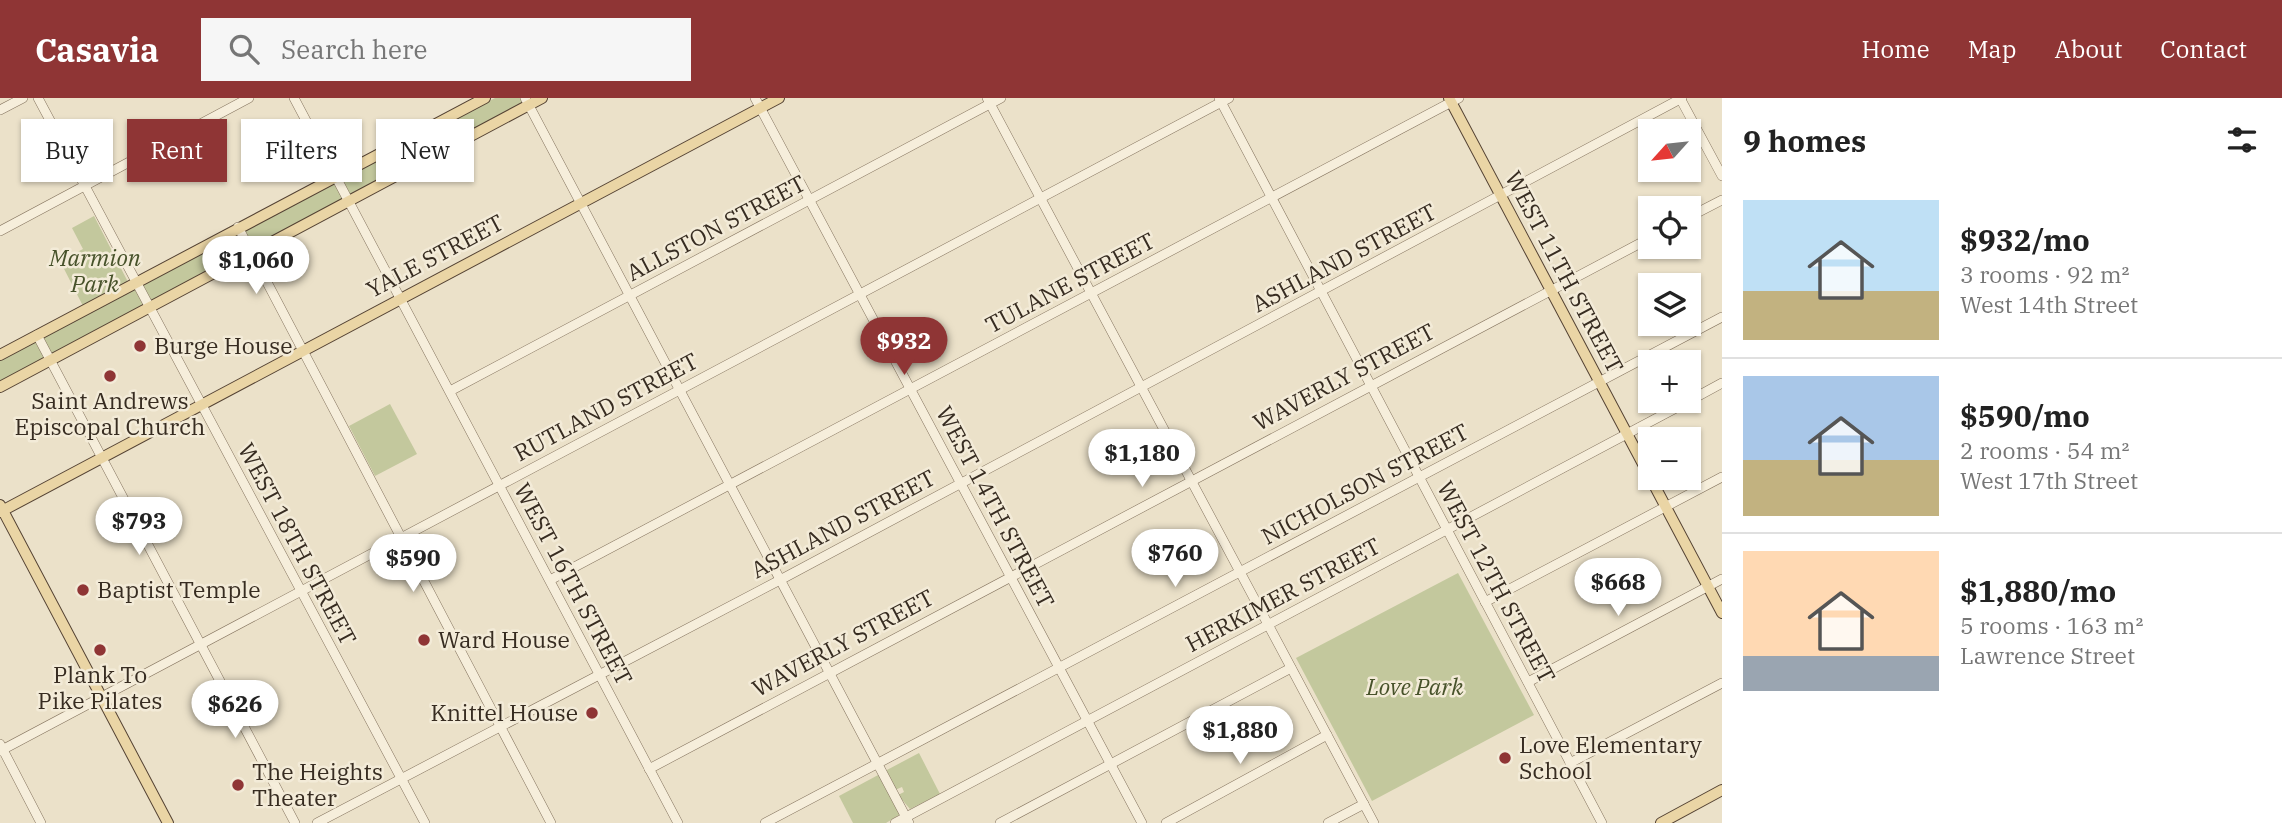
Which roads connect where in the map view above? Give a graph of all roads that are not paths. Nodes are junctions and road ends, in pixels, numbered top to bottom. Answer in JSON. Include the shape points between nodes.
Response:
{"nodes":[{"id":1,"x":23,"y":98,"type":"edge"},
{"id":2,"x":38,"y":98,"type":"edge"},
{"id":3,"x":249,"y":98,"type":"edge"},
{"id":4,"x":294,"y":98,"type":"edge"},
{"id":5,"x":485,"y":98,"type":"edge"},
{"id":6,"x":542,"y":98,"type":"edge"},
{"id":7,"x":779,"y":98,"type":"edge"},
{"id":8,"x":1001,"y":98,"type":"edge"},
{"id":9,"x":1681,"y":98,"type":"edge"},
{"id":10,"x":1223,"y":99,"type":"edge"},
{"id":11,"x":1453,"y":99,"type":"edge"},
{"id":12,"x":989,"y":101,"type":"edge"},
{"id":13,"x":526,"y":102,"type":"edge"},
{"id":14,"x":757,"y":103,"type":"edge"},
{"id":15,"x":0,"y":110,"type":"edge"},
{"id":16,"x":305,"y":119,"type":"edge"},
{"id":17,"x":362,"y":162,"type":"edge"},
{"id":18,"x":1722,"y":176,"type":"edge"},
{"id":19,"x":325,"y":182,"type":"edge"},
{"id":20,"x":339,"y":182,"type":"edge"},
{"id":21,"x":85,"y":186,"type":"junction"},
{"id":22,"x":1501,"y":196,"type":"junction"},
{"id":23,"x":1041,"y":198,"type":"junction"},
{"id":24,"x":1272,"y":198,"type":"junction"},
{"id":25,"x":348,"y":200,"type":"junction"},
{"id":26,"x":1722,"y":200,"type":"edge"},
{"id":27,"x":808,"y":201,"type":"junction"},
{"id":28,"x":581,"y":202,"type":"junction"},
{"id":29,"x":1701,"y":211,"type":"edge"},
{"id":30,"x":238,"y":228,"type":"junction"},
{"id":31,"x":0,"y":231,"type":"edge"},
{"id":32,"x":1638,"y":244,"type":"edge"},
{"id":33,"x":251,"y":253,"type":"junction"},
{"id":34,"x":137,"y":282,"type":"junction"},
{"id":35,"x":1551,"y":290,"type":"junction"},
{"id":36,"x":1321,"y":291,"type":"junction"},
{"id":37,"x":1091,"y":294,"type":"junction"},
{"id":38,"x":859,"y":295,"type":"junction"},
{"id":39,"x":629,"y":296,"type":"junction"},
{"id":40,"x":401,"y":298,"type":"junction"},
{"id":41,"x":150,"y":307,"type":"junction"},
{"id":42,"x":1722,"y":317,"type":"edge"},
{"id":43,"x":37,"y":335,"type":"junction"},
{"id":44,"x":301,"y":351,"type":"junction"},
{"id":45,"x":0,"y":355,"type":"edge"},
{"id":46,"x":51,"y":359,"type":"junction"},
{"id":47,"x":1599,"y":382,"type":"junction"},
{"id":48,"x":1722,"y":383,"type":"edge"},
{"id":49,"x":1371,"y":385,"type":"junction"},
{"id":50,"x":0,"y":387,"type":"edge"},
{"id":51,"x":1140,"y":388,"type":"junction"},
{"id":52,"x":679,"y":390,"type":"junction"},
{"id":53,"x":450,"y":391,"type":"junction"},
{"id":54,"x":911,"y":391,"type":"junction"},
{"id":55,"x":1701,"y":394,"type":"edge"},
{"id":56,"x":201,"y":404,"type":"junction"},
{"id":57,"x":1665,"y":413,"type":"edge"},
{"id":58,"x":1626,"y":433,"type":"junction"},
{"id":59,"x":102,"y":456,"type":"junction"},
{"id":60,"x":1419,"y":476,"type":"junction"},
{"id":61,"x":1722,"y":477,"type":"edge"},
{"id":62,"x":1191,"y":480,"type":"junction"},
{"id":63,"x":960,"y":483,"type":"junction"},
{"id":64,"x":500,"y":485,"type":"junction"},
{"id":65,"x":730,"y":485,"type":"junction"},
{"id":66,"x":1665,"y":507,"type":"junction"},
{"id":67,"x":1,"y":509,"type":"edge"},
{"id":68,"x":1447,"y":530,"type":"junction"},
{"id":69,"x":401,"y":538,"type":"junction"},
{"id":70,"x":1239,"y":573,"type":"junction"},
{"id":71,"x":1010,"y":576,"type":"junction"},
{"id":72,"x":1722,"y":579,"type":"edge"},
{"id":73,"x":550,"y":580,"type":"junction"},
{"id":74,"x":780,"y":580,"type":"junction"},
{"id":75,"x":1708,"y":587,"type":"junction"},
{"id":76,"x":300,"y":591,"type":"junction"},
{"id":77,"x":1485,"y":602,"type":"junction"},
{"id":78,"x":1722,"y":613,"type":"edge"},
{"id":79,"x":1268,"y":625,"type":"junction"},
{"id":80,"x":201,"y":644,"type":"junction"},
{"id":81,"x":1059,"y":668,"type":"junction"},
{"id":82,"x":1291,"y":668,"type":"junction"},
{"id":83,"x":830,"y":672,"type":"junction"},
{"id":84,"x":599,"y":675,"type":"junction"},
{"id":85,"x":1528,"y":682,"type":"junction"},
{"id":86,"x":1722,"y":683,"type":"edge"},
{"id":87,"x":101,"y":697,"type":"junction"},
{"id":88,"x":1087,"y":721,"type":"junction"},
{"id":89,"x":500,"y":727,"type":"junction"},
{"id":90,"x":1327,"y":735,"type":"junction"},
{"id":91,"x":1,"y":748,"type":"edge"},
{"id":92,"x":878,"y":763,"type":"junction"},
{"id":93,"x":1570,"y":763,"type":"junction"},
{"id":94,"x":1111,"y":764,"type":"junction"},
{"id":95,"x":649,"y":769,"type":"junction"},
{"id":96,"x":401,"y":778,"type":"junction"},
{"id":97,"x":1722,"y":790,"type":"edge"},
{"id":98,"x":1364,"y":804,"type":"junction"},
{"id":99,"x":908,"y":820,"type":"edge"},
{"id":100,"x":41,"y":823,"type":"edge"},
{"id":101,"x":168,"y":823,"type":"edge"},
{"id":102,"x":295,"y":823,"type":"edge"},
{"id":103,"x":317,"y":823,"type":"edge"},
{"id":104,"x":425,"y":823,"type":"edge"},
{"id":105,"x":551,"y":823,"type":"edge"},
{"id":106,"x":678,"y":823,"type":"edge"},
{"id":107,"x":765,"y":823,"type":"edge"},
{"id":108,"x":895,"y":823,"type":"edge"},
{"id":109,"x":1000,"y":823,"type":"edge"},
{"id":110,"x":1142,"y":823,"type":"edge"},
{"id":111,"x":1166,"y":823,"type":"edge"},
{"id":112,"x":1328,"y":823,"type":"edge"},
{"id":113,"x":1374,"y":823,"type":"edge"},
{"id":114,"x":1602,"y":823,"type":"edge"},
{"id":115,"x":1661,"y":823,"type":"edge"}],
"edges":[{"from":1,"to":15,"type":"street"},
{"from":2,"to":21,"type":"street","name":"WEST 18TH STREET"},
{"from":3,"to":21,"type":"street"},
{"from":4,"to":16,"type":"street","name":"WEST 16TH STREET"},
{"from":5,"to":17,"type":"main road"},
{"from":6,"to":13,"type":"main road"},
{"from":7,"to":14,"type":"main road","name":"YALE STREET"},
{"from":8,"to":12,"type":"street","name":"ALLSTON STREET"},
{"from":9,"to":18,"type":"street"},
{"from":9,"to":22,"type":"street","name":"ASHLAND STREET"},
{"from":10,"to":23,"type":"street","name":"RUTLAND STREET"},
{"from":10,"to":24,"type":"street","name":"WEST 12TH STREET"},
{"from":11,"to":22,"type":"main road","name":"WEST 11TH STREET"},
{"from":11,"to":24,"type":"street","name":"TULANE STREET"},
{"from":12,"to":23,"type":"street"},
{"from":12,"to":27,"type":"street","name":"ALLSTON STREET"},
{"from":13,"to":25,"type":"main road"},
{"from":13,"to":28,"type":"street"},
{"from":14,"to":27,"type":"street","name":"WEST 14TH STREET"},
{"from":14,"to":28,"type":"main road","name":"YALE STREET"},
{"from":19,"to":30,"type":"main road"},
{"from":20,"to":25,"type":"street","name":"WEST 16TH STREET"},
{"from":21,"to":31,"type":"street"},
{"from":21,"to":34,"type":"street","name":"WEST 18TH STREET"},
{"from":22,"to":35,"type":"main road","name":"WEST 11TH STREET"},
{"from":22,"to":36,"type":"street","name":"ASHLAND STREET"},
{"from":23,"to":37,"type":"street"},
{"from":23,"to":38,"type":"street","name":"RUTLAND STREET"},
{"from":24,"to":36,"type":"street","name":"WEST 12TH STREET"},
{"from":24,"to":37,"type":"street","name":"TULANE STREET"},
{"from":25,"to":33,"type":"main road"},
{"from":25,"to":40,"type":"street","name":"WEST 16TH STREET"},
{"from":26,"to":29,"type":"street"},
{"from":27,"to":38,"type":"street","name":"WEST 14TH STREET"},
{"from":27,"to":39,"type":"street","name":"ALLSTON STREET"},
{"from":28,"to":39,"type":"street"},
{"from":28,"to":40,"type":"main road","name":"YALE STREET"},
{"from":30,"to":33,"type":"street"},
{"from":30,"to":34,"type":"main road"},
{"from":32,"to":35,"type":"street","name":"WAVERLY STREET"},
{"from":33,"to":41,"type":"main road"},
{"from":33,"to":44,"type":"street"},
{"from":34,"to":41,"type":"street","name":"WEST 18TH STREET"},
{"from":34,"to":43,"type":"main road"},
{"from":35,"to":47,"type":"main road","name":"WEST 11TH STREET"},
{"from":35,"to":49,"type":"street","name":"WAVERLY STREET"},
{"from":36,"to":49,"type":"street","name":"WEST 12TH STREET"},
{"from":36,"to":51,"type":"street","name":"ASHLAND STREET"},
{"from":37,"to":51,"type":"street"},
{"from":37,"to":54,"type":"street","name":"TULANE STREET"},
{"from":38,"to":52,"type":"street","name":"RUTLAND STREET"},
{"from":38,"to":54,"type":"street","name":"WEST 14TH STREET"},
{"from":39,"to":52,"type":"street"},
{"from":39,"to":53,"type":"street","name":"ALLSTON STREET"},
{"from":40,"to":44,"type":"main road","name":"YALE STREET"},
{"from":40,"to":53,"type":"street","name":"WEST 16TH STREET"},
{"from":41,"to":46,"type":"main road"},
{"from":41,"to":56,"type":"street","name":"WEST 18TH STREET"},
{"from":42,"to":47,"type":"street","name":"NICHOLSON STREET"},
{"from":43,"to":45,"type":"main road"},
{"from":43,"to":46,"type":"street"},
{"from":44,"to":56,"type":"main road","name":"YALE STREET"},
{"from":44,"to":69,"type":"street"},
{"from":46,"to":50,"type":"main road"},
{"from":46,"to":59,"type":"street"},
{"from":47,"to":58,"type":"main road","name":"WEST 11TH STREET"},
{"from":47,"to":60,"type":"street","name":"NICHOLSON STREET"},
{"from":48,"to":55,"type":"street","name":"HERKIMER STREET"},
{"from":49,"to":60,"type":"street","name":"WEST 12TH STREET"},
{"from":49,"to":62,"type":"street","name":"WAVERLY STREET"},
{"from":51,"to":62,"type":"street"},
{"from":51,"to":63,"type":"street","name":"ASHLAND STREET"},
{"from":52,"to":64,"type":"street","name":"RUTLAND STREET"},
{"from":52,"to":65,"type":"street"},
{"from":53,"to":64,"type":"street","name":"WEST 16TH STREET"},
{"from":54,"to":63,"type":"street","name":"WEST 14TH STREET"},
{"from":54,"to":65,"type":"street","name":"TULANE STREET"},
{"from":56,"to":59,"type":"main road","name":"YALE STREET"},
{"from":56,"to":76,"type":"street","name":"WEST 18TH STREET"},
{"from":57,"to":58,"type":"street","name":"HERKIMER STREET"},
{"from":58,"to":66,"type":"main road","name":"WEST 11TH STREET"},
{"from":58,"to":68,"type":"street","name":"HERKIMER STREET"},
{"from":59,"to":67,"type":"main road","name":"YALE STREET"},
{"from":59,"to":80,"type":"street"},
{"from":60,"to":68,"type":"street","name":"WEST 12TH STREET"},
{"from":60,"to":70,"type":"street","name":"NICHOLSON STREET"},
{"from":61,"to":66,"type":"street"},
{"from":62,"to":70,"type":"street"},
{"from":62,"to":71,"type":"street","name":"WAVERLY STREET"},
{"from":63,"to":71,"type":"street","name":"WEST 14TH STREET"},
{"from":63,"to":74,"type":"street","name":"ASHLAND STREET"},
{"from":64,"to":69,"type":"street","name":"RUTLAND STREET"},
{"from":64,"to":73,"type":"street","name":"WEST 16TH STREET"},
{"from":65,"to":73,"type":"street","name":"TULANE STREET"},
{"from":65,"to":74,"type":"street"},
{"from":66,"to":75,"type":"main road","name":"WEST 11TH STREET"},
{"from":66,"to":77,"type":"street"},
{"from":67,"to":87,"type":"main road"},
{"from":68,"to":77,"type":"street","name":"WEST 12TH STREET"},
{"from":68,"to":79,"type":"street","name":"HERKIMER STREET"},
{"from":69,"to":76,"type":"street","name":"RUTLAND STREET"},
{"from":69,"to":89,"type":"street"},
{"from":70,"to":79,"type":"street"},
{"from":70,"to":81,"type":"street","name":"NICHOLSON STREET"},
{"from":71,"to":81,"type":"street","name":"WEST 14TH STREET"},
{"from":71,"to":83,"type":"street","name":"WAVERLY STREET"},
{"from":72,"to":75,"type":"street"},
{"from":73,"to":84,"type":"street","name":"WEST 16TH STREET"},
{"from":74,"to":83,"type":"street"},
{"from":74,"to":84,"type":"street","name":"ASHLAND STREET"},
{"from":75,"to":78,"type":"main road","name":"WEST 11TH STREET"},
{"from":75,"to":85,"type":"street"},
{"from":76,"to":80,"type":"street","name":"RUTLAND STREET"},
{"from":76,"to":96,"type":"street","name":"WEST 18TH STREET"},
{"from":77,"to":85,"type":"street","name":"WEST 12TH STREET"},
{"from":79,"to":82,"type":"street"},
{"from":79,"to":88,"type":"street","name":"HERKIMER STREET"},
{"from":80,"to":87,"type":"street","name":"RUTLAND STREET"},
{"from":80,"to":102,"type":"street"},
{"from":81,"to":88,"type":"street","name":"WEST 14TH STREET"},
{"from":81,"to":92,"type":"street","name":"NICHOLSON STREET"},
{"from":82,"to":90,"type":"street"},
{"from":82,"to":94,"type":"street"},
{"from":83,"to":92,"type":"street"},
{"from":83,"to":95,"type":"street","name":"WAVERLY STREET"},
{"from":84,"to":89,"type":"street","name":"ASHLAND STREET"},
{"from":84,"to":95,"type":"street","name":"WEST 16TH STREET"},
{"from":85,"to":93,"type":"street","name":"WEST 12TH STREET"},
{"from":86,"to":93,"type":"street"},
{"from":87,"to":91,"type":"street","name":"RUTLAND STREET"},
{"from":87,"to":101,"type":"main road"},
{"from":88,"to":94,"type":"street","name":"WEST 14TH STREET"},
{"from":88,"to":99,"type":"street","name":"HERKIMER STREET"},
{"from":89,"to":96,"type":"street","name":"ASHLAND STREET"},
{"from":89,"to":105,"type":"street"},
{"from":90,"to":98,"type":"street"},
{"from":90,"to":111,"type":"street"},
{"from":91,"to":100,"type":"street"},
{"from":92,"to":99,"type":"street"},
{"from":92,"to":107,"type":"street","name":"NICHOLSON STREET"},
{"from":93,"to":114,"type":"street","name":"WEST 12TH STREET"},
{"from":94,"to":109,"type":"street"},
{"from":94,"to":110,"type":"street","name":"WEST 14TH STREET"},
{"from":95,"to":106,"type":"street","name":"WEST 16TH STREET"},
{"from":96,"to":103,"type":"street","name":"ASHLAND STREET"},
{"from":96,"to":104,"type":"street","name":"WEST 18TH STREET"},
{"from":97,"to":115,"type":"main road"},
{"from":98,"to":112,"type":"street"},
{"from":98,"to":113,"type":"street"},
{"from":99,"to":108,"type":"street","name":"HERKIMER STREET"}]}
